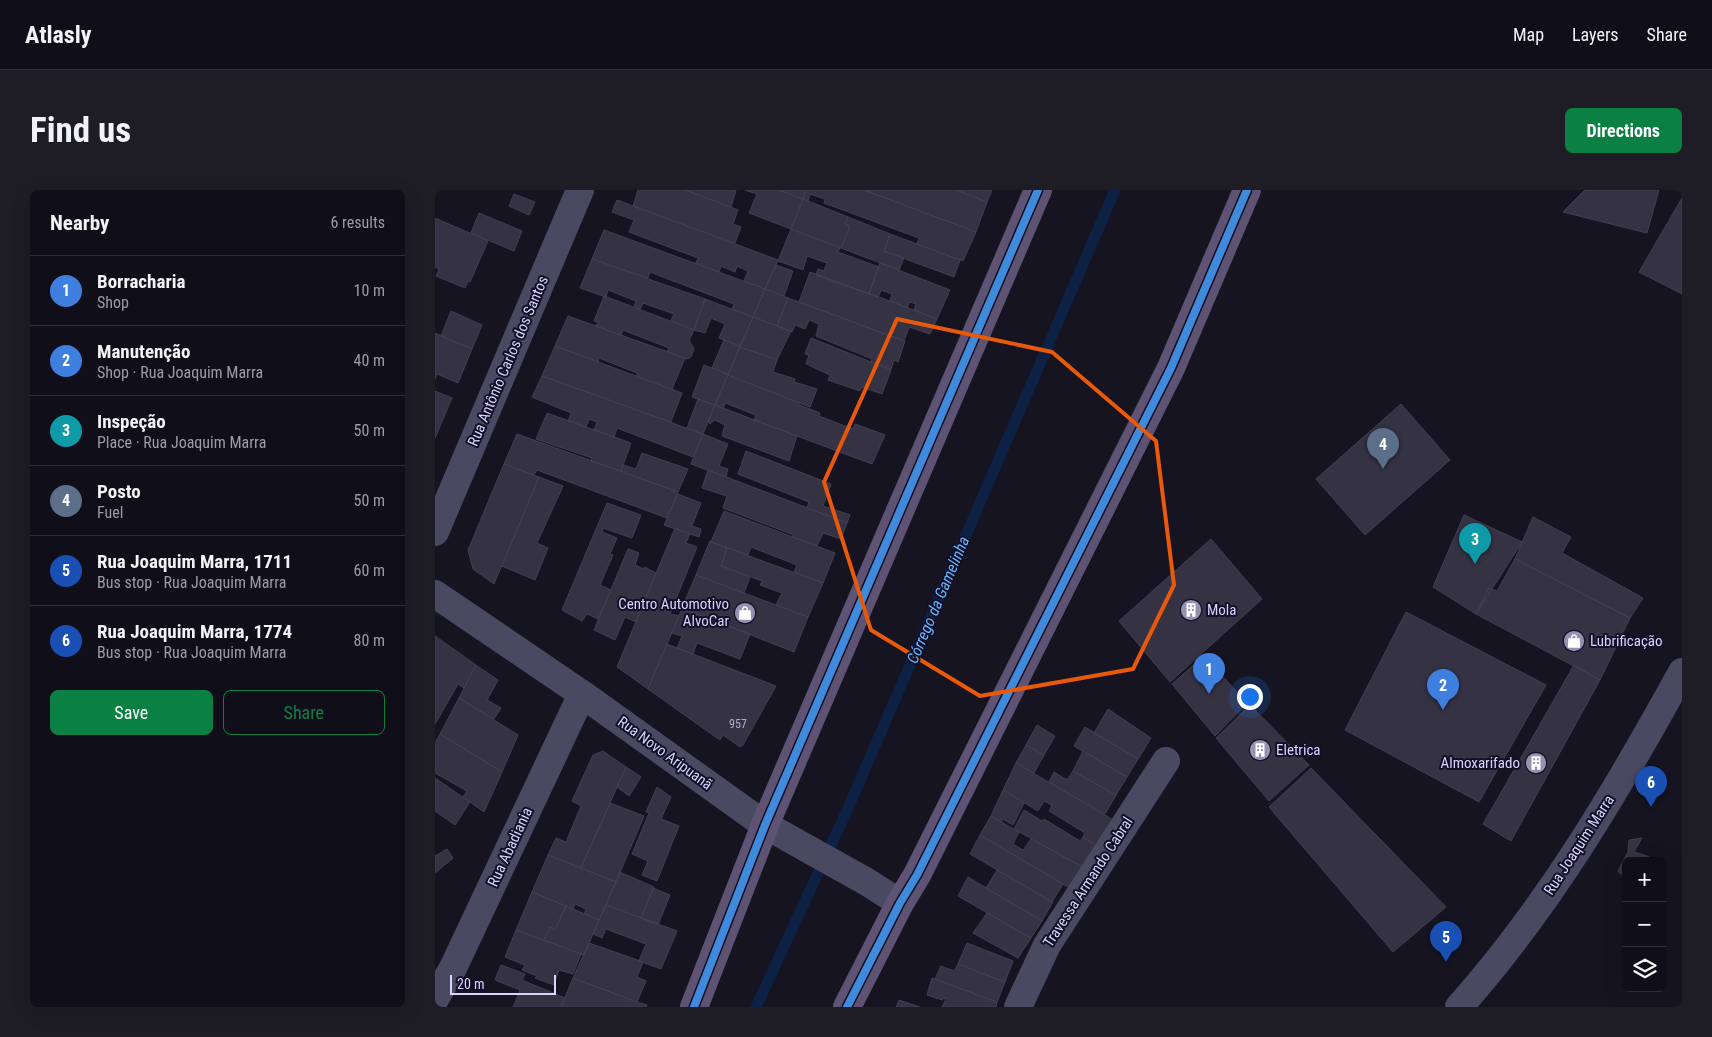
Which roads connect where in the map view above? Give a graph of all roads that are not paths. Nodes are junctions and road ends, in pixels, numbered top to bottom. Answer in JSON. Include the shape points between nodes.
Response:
{"nodes":[{"id":1,"x":581,"y":190,"type":"edge"},
{"id":2,"x":1038,"y":190,"type":"edge"},
{"id":3,"x":1247,"y":190,"type":"edge"},
{"id":4,"x":435,"y":532,"type":"edge"},
{"id":5,"x":435,"y":594,"type":"edge"},
{"id":6,"x":1682,"y":672,"type":"edge"},
{"id":7,"x":582,"y":694,"type":"junction"},
{"id":8,"x":1166,"y":761,"type":"dead end"},
{"id":9,"x":765,"y":825,"type":"junction"},
{"id":10,"x":900,"y":903,"type":"junction"},
{"id":11,"x":435,"y":999,"type":"edge"},
{"id":12,"x":694,"y":1007,"type":"edge"},
{"id":13,"x":847,"y":1007,"type":"edge"},
{"id":14,"x":1018,"y":1007,"type":"edge"},
{"id":15,"x":1459,"y":1007,"type":"edge"}],
"edges":[{"from":1,"to":4,"type":"street","name":"Rua Antônio Carlos dos Santos"},
{"from":2,"to":9,"type":"main road"},
{"from":3,"to":10,"type":"main road","via":[[1171,368]]},
{"from":5,"to":7,"type":"street","name":"Rua Novo Aripuanã"},
{"from":6,"to":15,"type":"street","name":"Rua Joaquim Marra","via":[[1630,765],[1566,867],[1535,913]]},
{"from":7,"to":9,"type":"street","name":"Rua Novo Aripuanã"},
{"from":7,"to":11,"type":"street","name":"Rua Abadiania","via":[[453,968]]},
{"from":8,"to":14,"type":"street","name":"Travessa Armando Cabral","via":[[1047,945]]},
{"from":9,"to":10,"type":"street","name":"Rua Novo Aripuanã"},
{"from":9,"to":12,"type":"main road"},
{"from":10,"to":13,"type":"main road"}]}
